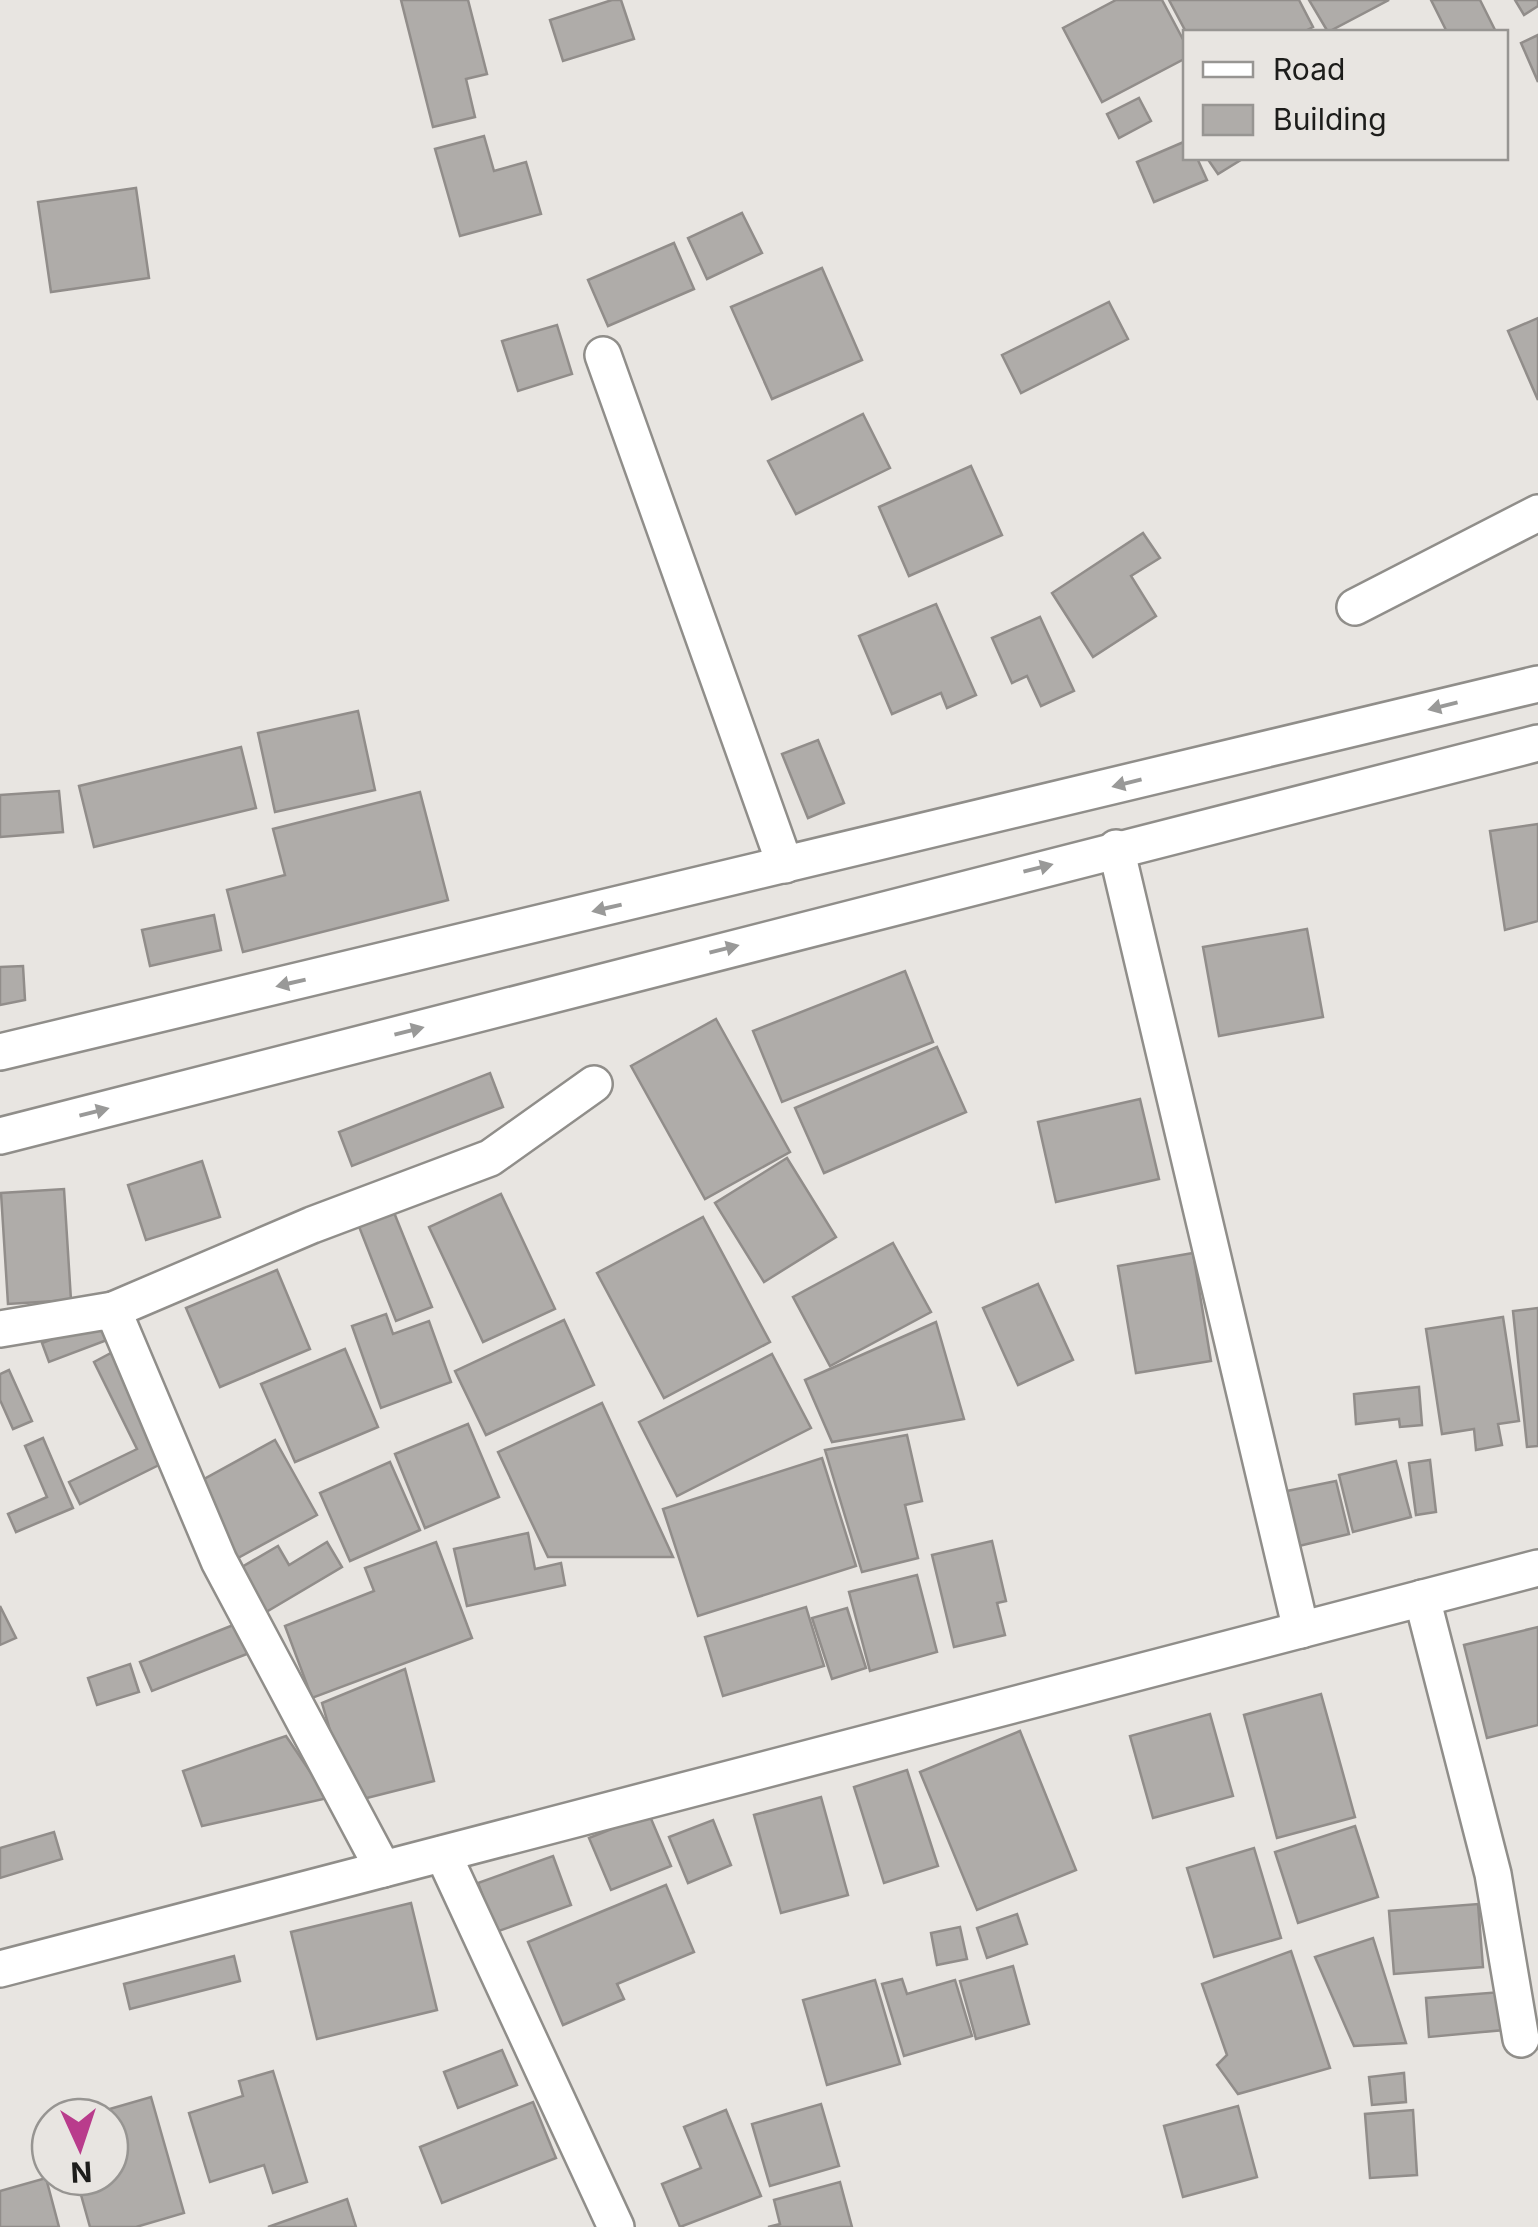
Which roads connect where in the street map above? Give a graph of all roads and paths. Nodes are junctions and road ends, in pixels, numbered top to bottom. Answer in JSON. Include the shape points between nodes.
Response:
{"nodes":[{"id":1,"x":603,"y":355,"type":"dead end"},
{"id":2,"x":1538,"y":513,"type":"edge"},
{"id":3,"x":1355,"y":606,"type":"dead end"},
{"id":4,"x":1538,"y":684,"type":"edge"},
{"id":5,"x":1538,"y":743,"type":"edge"},
{"id":6,"x":1116,"y":848,"type":"junction"},
{"id":7,"x":786,"y":866,"type":"junction"},
{"id":8,"x":0,"y":1052,"type":"edge"},
{"id":9,"x":594,"y":1084,"type":"dead end"},
{"id":10,"x":0,"y":1136,"type":"edge"},
{"id":11,"x":113,"y":1310,"type":"junction"},
{"id":12,"x":0,"y":1329,"type":"edge"},
{"id":13,"x":1538,"y":1568,"type":"edge"},
{"id":14,"x":1422,"y":1598,"type":"junction"},
{"id":15,"x":1302,"y":1630,"type":"junction"},
{"id":16,"x":443,"y":1854,"type":"junction"},
{"id":17,"x":383,"y":1869,"type":"junction"},
{"id":18,"x":0,"y":1969,"type":"edge"},
{"id":19,"x":1521,"y":2039,"type":"dead end"},
{"id":20,"x":616,"y":2227,"type":"edge"}],
"edges":[{"from":1,"to":7,"type":"street"},
{"from":2,"to":3,"type":"street"},
{"from":4,"to":7,"type":"street","one_way":true},
{"from":5,"to":6,"type":"street"},
{"from":10,"to":6,"type":"street","one_way":true},
{"from":6,"to":15,"type":"street"},
{"from":7,"to":8,"type":"street","one_way":true},
{"from":9,"to":11,"type":"street","via":[[490,1158]]},
{"from":11,"to":12,"type":"street"},
{"from":11,"to":17,"type":"street","via":[[219,1561]]},
{"from":13,"to":14,"type":"street"},
{"from":14,"to":15,"type":"street"},
{"from":14,"to":19,"type":"street","via":[[1493,1874]]},
{"from":15,"to":16,"type":"street"},
{"from":16,"to":17,"type":"street"},
{"from":16,"to":20,"type":"street"},
{"from":17,"to":18,"type":"street"}]}
